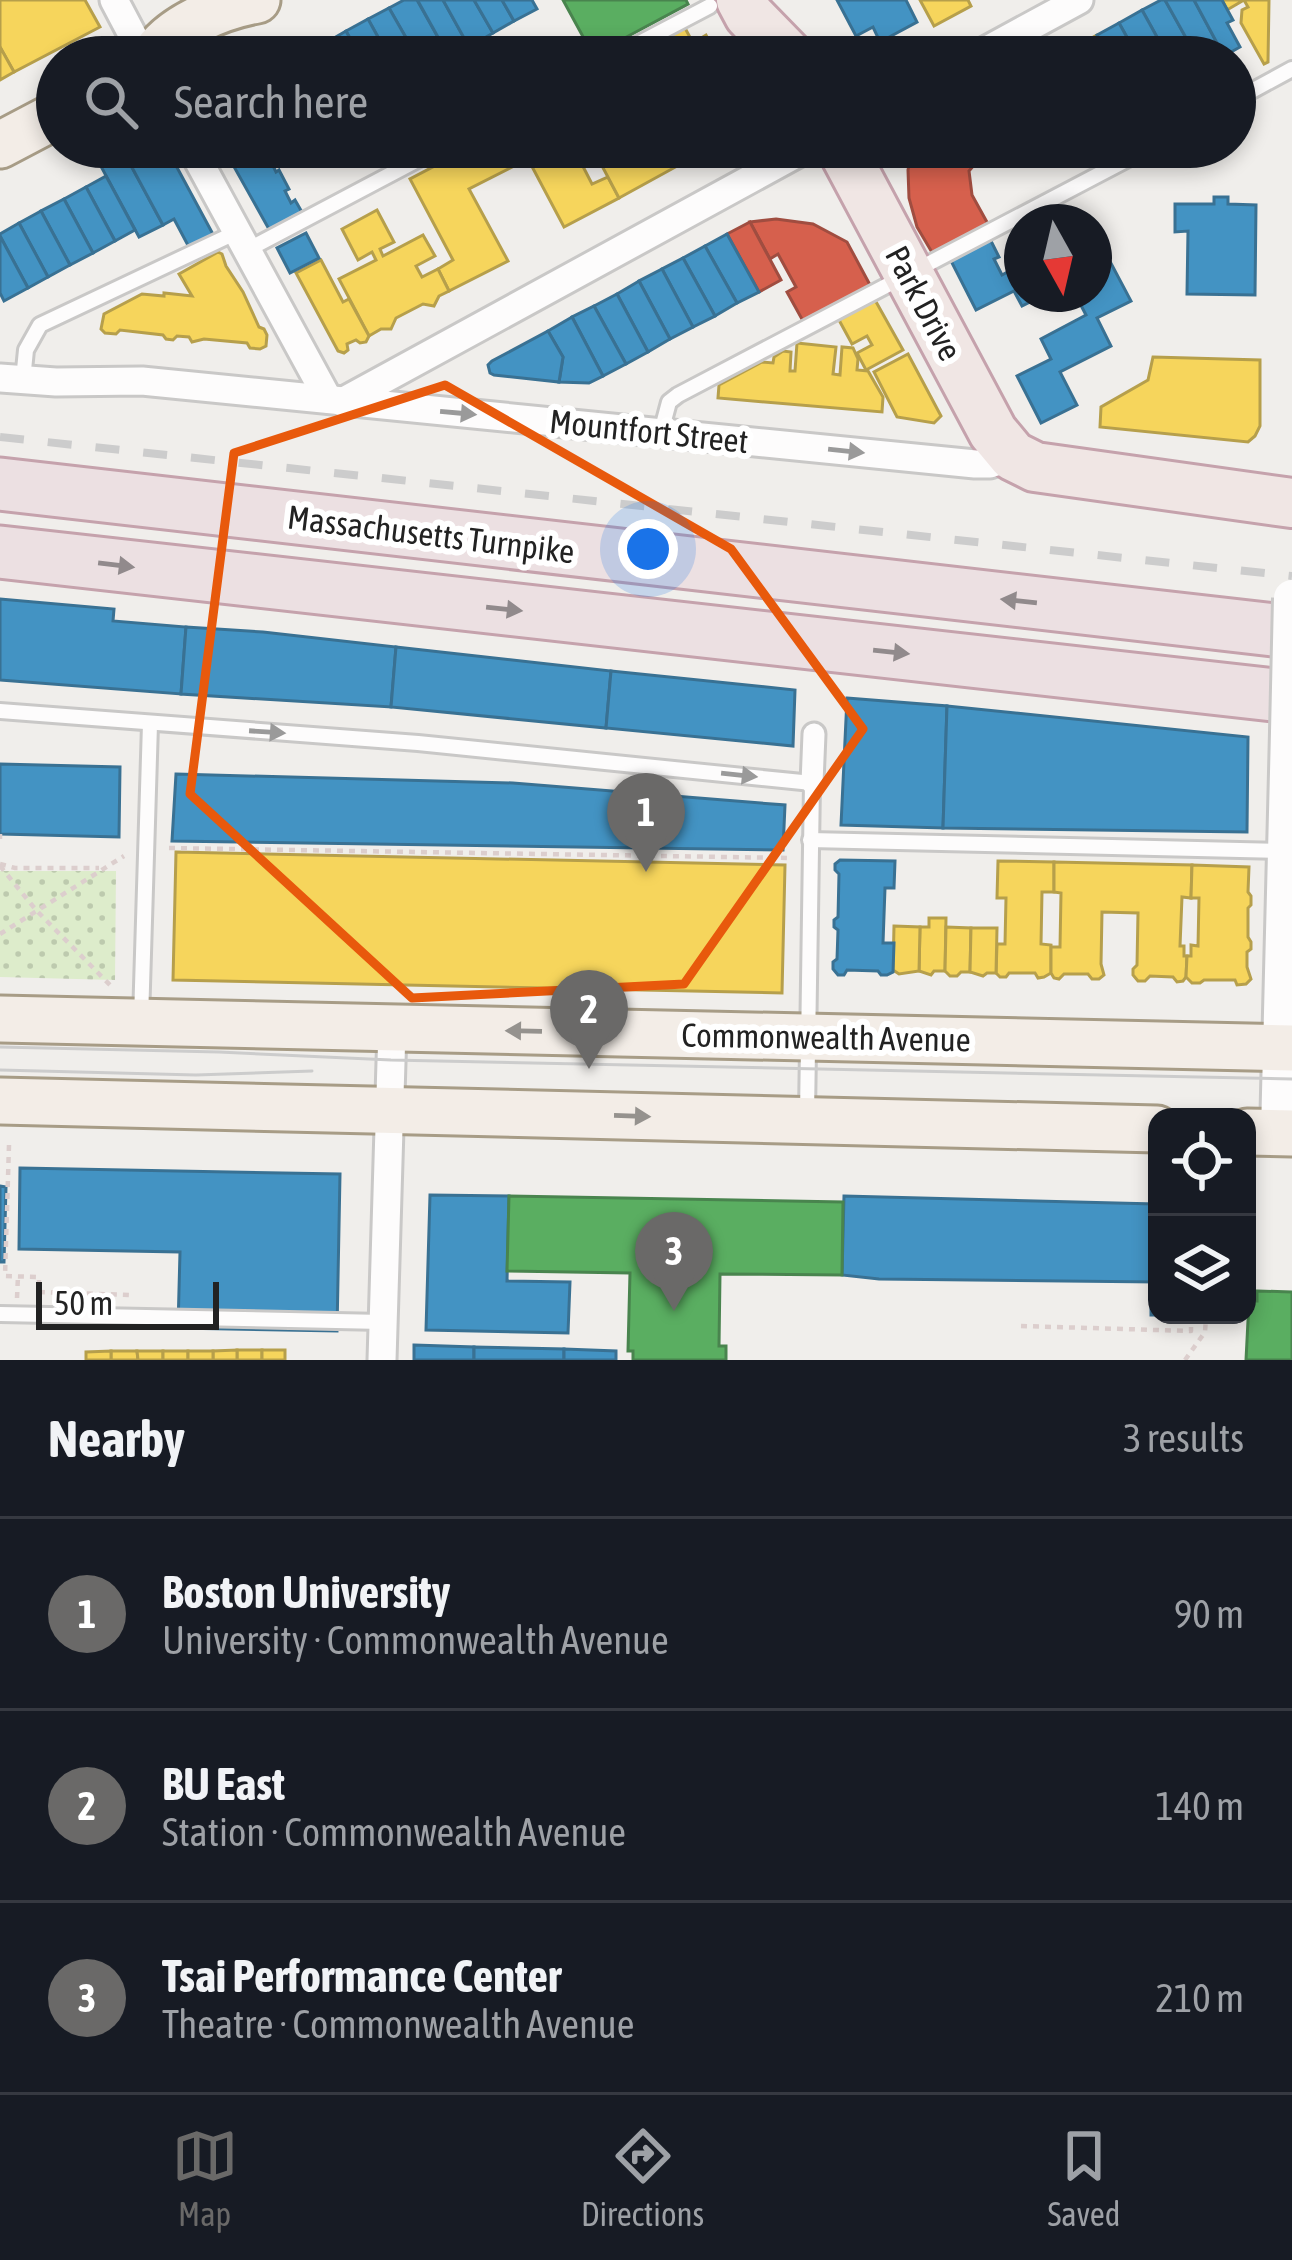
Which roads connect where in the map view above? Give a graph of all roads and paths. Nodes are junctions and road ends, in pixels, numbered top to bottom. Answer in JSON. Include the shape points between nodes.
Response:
{"nodes":[{"id":1,"x":114,"y":0,"type":"edge"},
{"id":2,"x":257,"y":0,"type":"edge"},
{"id":3,"x":272,"y":0,"type":"edge"},
{"id":4,"x":783,"y":0,"type":"edge"},
{"id":5,"x":1079,"y":0,"type":"edge"},
{"id":6,"x":725,"y":3,"type":"edge"},
{"id":7,"x":136,"y":36,"type":"edge"},
{"id":8,"x":171,"y":36,"type":"edge"},
{"id":9,"x":230,"y":36,"type":"edge"},
{"id":10,"x":657,"y":36,"type":"edge"},
{"id":11,"x":770,"y":36,"type":"edge"},
{"id":12,"x":789,"y":36,"type":"edge"},
{"id":13,"x":1013,"y":36,"type":"edge"},
{"id":14,"x":1292,"y":69,"type":"edge"},
{"id":15,"x":1256,"y":89,"type":"edge"},
{"id":16,"x":36,"y":126,"type":"edge"},
{"id":17,"x":0,"y":145,"type":"edge"},
{"id":18,"x":202,"y":168,"type":"edge"},
{"id":19,"x":397,"y":168,"type":"edge"},
{"id":20,"x":770,"y":168,"type":"edge"},
{"id":21,"x":852,"y":168,"type":"edge"},
{"id":22,"x":1110,"y":168,"type":"edge"},
{"id":23,"x":242,"y":241,"type":"junction"},
{"id":24,"x":908,"y":273,"type":"junction"},
{"id":25,"x":11,"y":379,"type":"edge"},
{"id":26,"x":335,"y":401,"type":"junction"},
{"id":27,"x":661,"y":432,"type":"junction"},
{"id":28,"x":1013,"y":456,"type":"junction"},
{"id":29,"x":0,"y":484,"type":"edge"},
{"id":30,"x":1292,"y":503,"type":"edge"},
{"id":31,"x":0,"y":552,"type":"edge"},
{"id":32,"x":1292,"y":598,"type":"edge"},
{"id":33,"x":1292,"y":632,"type":"edge"},
{"id":34,"x":0,"y":712,"type":"edge"},
{"id":35,"x":1291,"y":714,"type":"edge"},
{"id":36,"x":151,"y":724,"type":"junction"},
{"id":37,"x":814,"y":734,"type":"dead end"},
{"id":38,"x":812,"y":783,"type":"junction"},
{"id":39,"x":810,"y":840,"type":"junction"},
{"id":40,"x":169,"y":848,"type":"dead end"},
{"id":41,"x":1286,"y":851,"type":"junction"},
{"id":42,"x":124,"y":856,"type":"dead end"},
{"id":43,"x":789,"y":858,"type":"dead end"},
{"id":44,"x":0,"y":865,"type":"edge"},
{"id":45,"x":105,"y":868,"type":"junction"},
{"id":46,"x":36,"y":910,"type":"junction"},
{"id":47,"x":0,"y":934,"type":"edge"},
{"id":48,"x":129,"y":1007,"type":"junction"},
{"id":49,"x":0,"y":1019,"type":"edge"},
{"id":50,"x":392,"y":1029,"type":"junction"},
{"id":51,"x":809,"y":1037,"type":"junction"},
{"id":52,"x":1287,"y":1047,"type":"edge"},
{"id":53,"x":0,"y":1101,"type":"edge"},
{"id":54,"x":389,"y":1109,"type":"junction"},
{"id":55,"x":806,"y":1120,"type":"junction"},
{"id":56,"x":1148,"y":1129,"type":"edge"},
{"id":57,"x":1273,"y":1132,"type":"edge"},
{"id":58,"x":9,"y":1145,"type":"dead end"},
{"id":59,"x":18,"y":1276,"type":"junction"},
{"id":60,"x":17,"y":1304,"type":"dead end"},
{"id":61,"x":0,"y":1314,"type":"edge"},
{"id":62,"x":130,"y":1317,"type":"junction"},
{"id":63,"x":383,"y":1322,"type":"junction"},
{"id":64,"x":1191,"y":1324,"type":"edge"},
{"id":65,"x":1206,"y":1324,"type":"edge"},
{"id":66,"x":1021,"y":1326,"type":"dead end"},
{"id":67,"x":382,"y":1360,"type":"edge"},
{"id":68,"x":1185,"y":1360,"type":"edge"}],
"edges":[{"from":1,"to":7,"type":"street"},
{"from":2,"to":8,"type":"main road"},
{"from":3,"to":9,"type":"main road"},
{"from":4,"to":12,"type":"highway"},
{"from":5,"to":13,"type":"street"},
{"from":6,"to":10,"type":"lane"},
{"from":6,"to":11,"type":"highway"},
{"from":14,"to":15,"type":"lane"},
{"from":16,"to":17,"type":"main road"},
{"from":18,"to":23,"type":"street"},
{"from":19,"to":23,"type":"lane"},
{"from":20,"to":26,"type":"street"},
{"from":21,"to":24,"type":"highway","name":"Park Drive"},
{"from":22,"to":24,"type":"lane"},
{"from":23,"to":25,"type":"lane","via":[[40,326]]},
{"from":23,"to":26,"type":"street"},
{"from":24,"to":27,"type":"lane","via":[[678,394]]},
{"from":24,"to":28,"type":"highway","name":"Park Drive"},
{"from":25,"to":26,"type":"street","name":"Mountfort Street","via":[[142,381]]},
{"from":26,"to":27,"type":"street","name":"Mountfort Street","one_way":true},
{"from":27,"to":28,"type":"street","name":"Mountfort Street","one_way":true,"via":[[975,464]]},
{"from":28,"to":30,"type":"highway","name":"Mountfort Street","via":[[1035,467]]},
{"from":33,"to":29,"type":"highway","name":"Massachusetts Turnpike","one_way":true},
{"from":31,"to":35,"type":"highway","name":"Massachusetts Turnpike","one_way":true},
{"from":32,"to":35,"type":"street","bridge":true},
{"from":34,"to":36,"type":"lane"},
{"from":35,"to":41,"type":"street"},
{"from":36,"to":38,"type":"lane","one_way":true},
{"from":36,"to":48,"type":"lane"},
{"from":37,"to":38,"type":"street"},
{"from":38,"to":39,"type":"lane"},
{"from":39,"to":41,"type":"lane"},
{"from":39,"to":51,"type":"lane"},
{"from":40,"to":43,"type":"path"},
{"from":41,"to":52,"type":"street"},
{"from":42,"to":45,"type":"path"},
{"from":44,"to":45,"type":"path"},
{"from":44,"to":46,"type":"path"},
{"from":45,"to":46,"type":"path"},
{"from":46,"to":47,"type":"path"},
{"from":46,"to":48,"type":"path"},
{"from":48,"to":49,"type":"main road","name":"Commonwealth Avenue"},
{"from":48,"to":50,"type":"main road","name":"Commonwealth Avenue"},
{"from":51,"to":50,"type":"main road","name":"Commonwealth Avenue","one_way":true},
{"from":50,"to":54,"type":"street"},
{"from":51,"to":52,"type":"main road","name":"Commonwealth Avenue"},
{"from":51,"to":55,"type":"lane"},
{"from":52,"to":57,"type":"street"},
{"from":53,"to":54,"type":"main road"},
{"from":54,"to":55,"type":"main road","one_way":true},
{"from":54,"to":63,"type":"street"},
{"from":55,"to":56,"type":"main road"},
{"from":58,"to":59,"type":"path","via":[[5,1276]]},
{"from":59,"to":60,"type":"path"},
{"from":59,"to":62,"type":"path","via":[[39,1277],[39,1292],[131,1295]]},
{"from":61,"to":62,"type":"lane"},
{"from":62,"to":63,"type":"lane"},
{"from":63,"to":67,"type":"street"},
{"from":64,"to":66,"type":"path"},
{"from":65,"to":68,"type":"path"}]}
